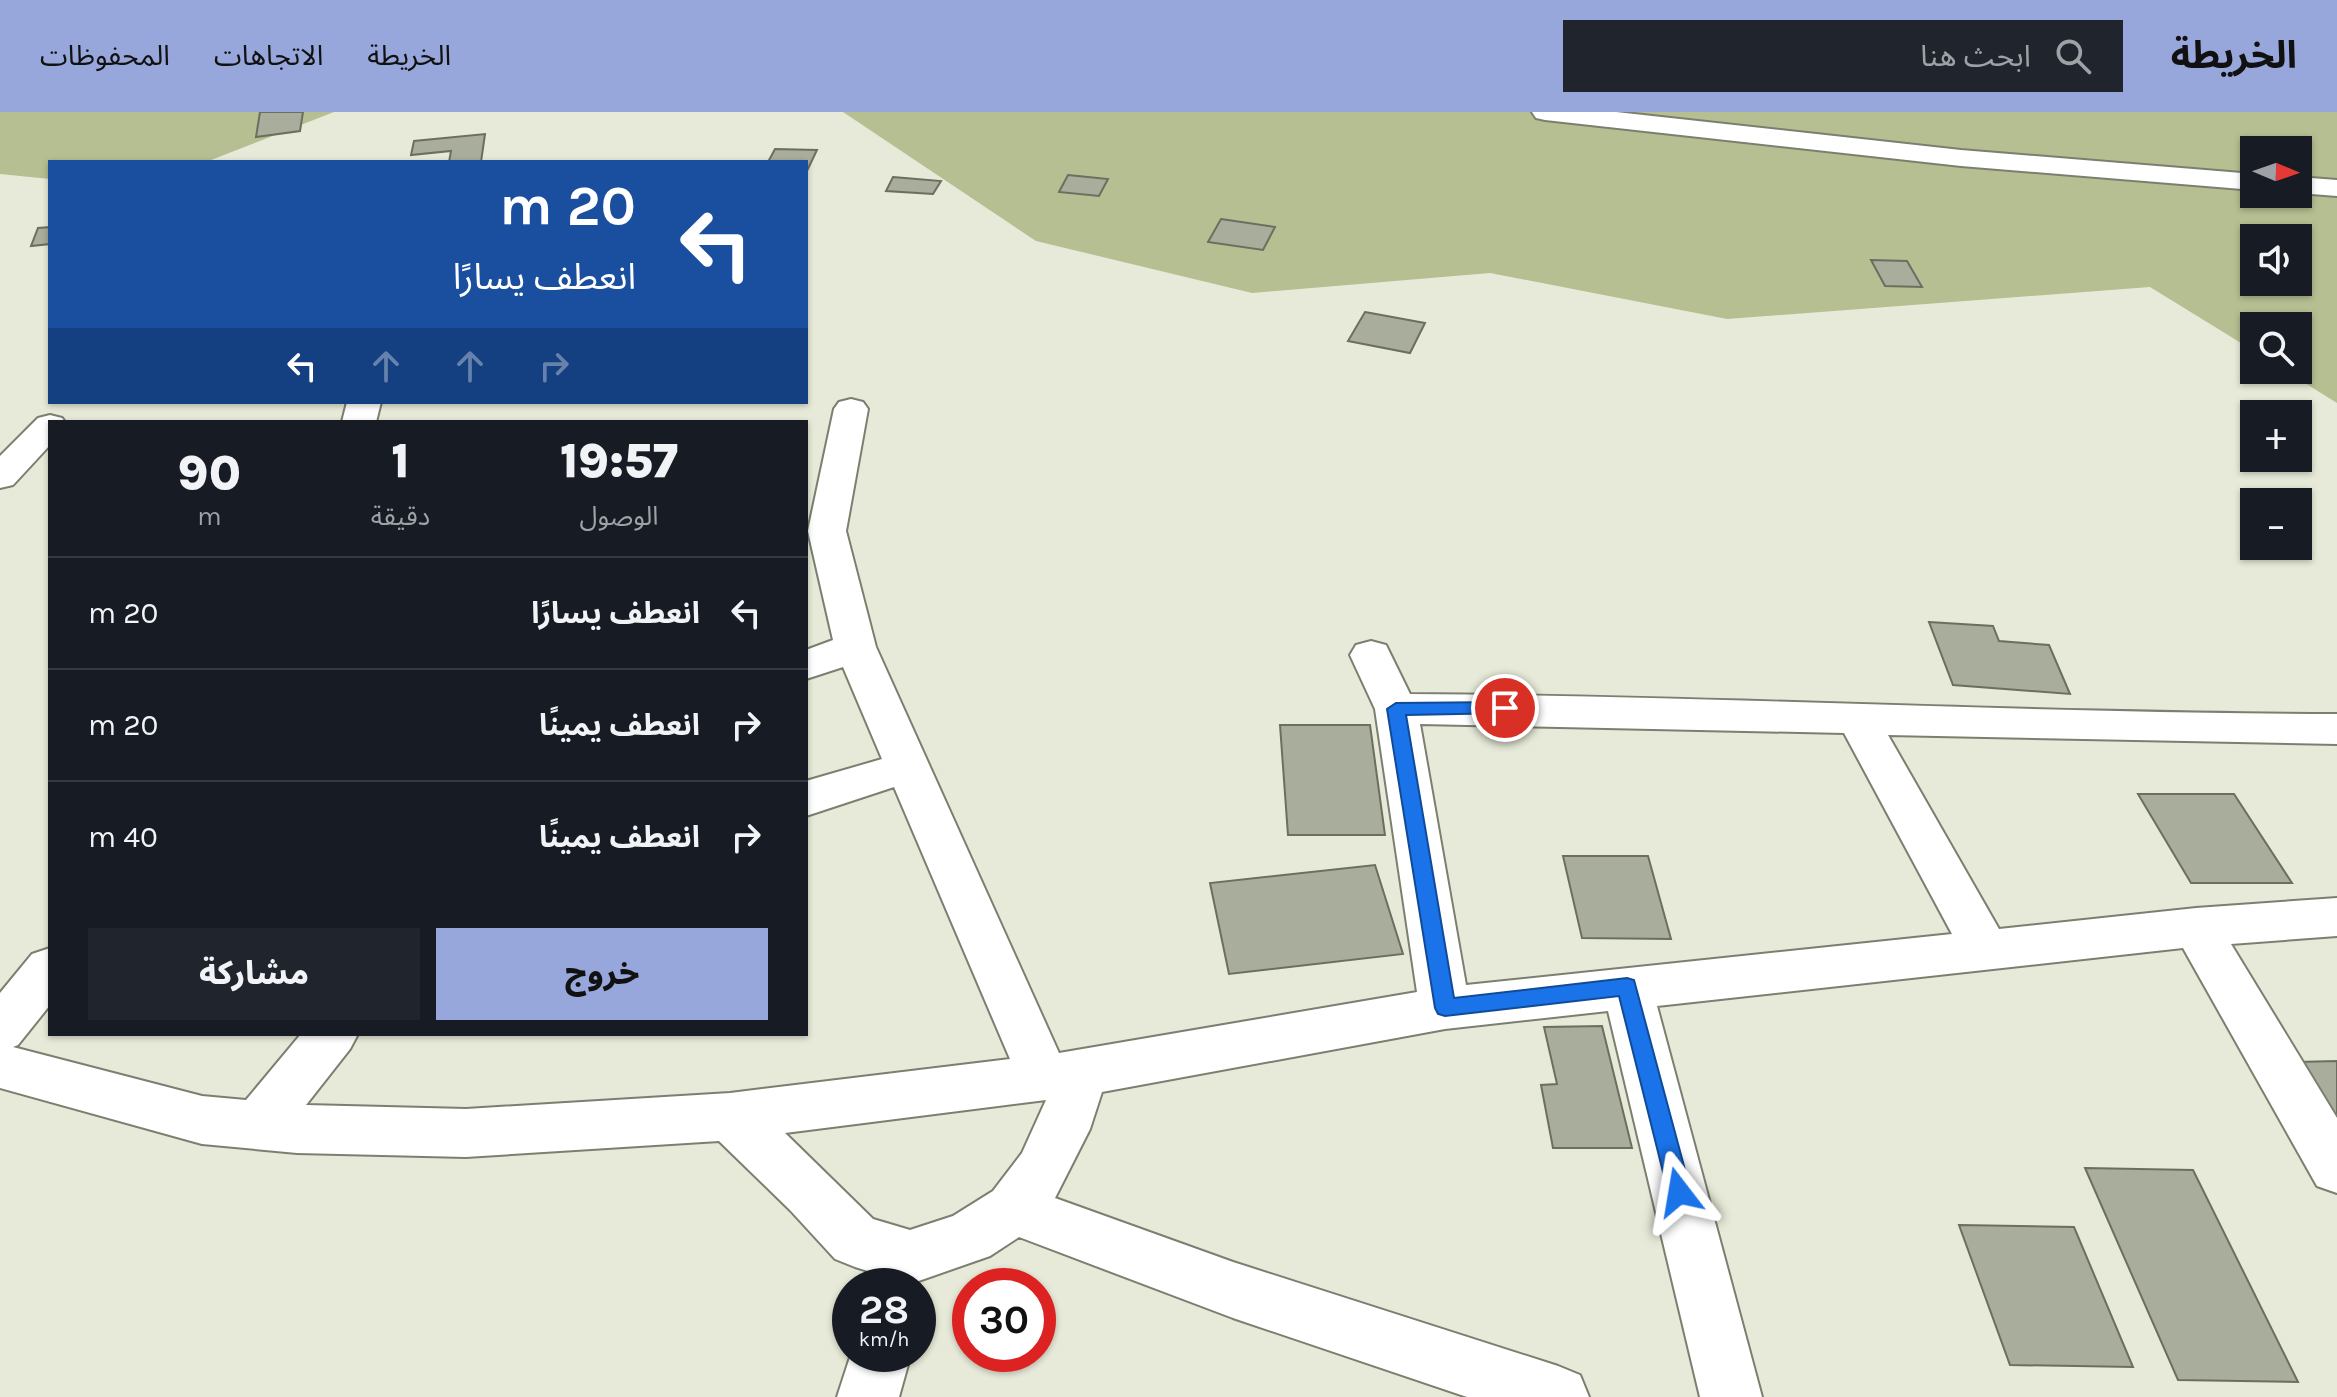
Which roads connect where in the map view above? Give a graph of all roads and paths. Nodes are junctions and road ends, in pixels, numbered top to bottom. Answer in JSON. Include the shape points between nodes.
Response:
{"nodes":[{"id":1,"x":1545,"y":112,"type":"edge"},
{"id":2,"x":2240,"y":181,"type":"edge"},
{"id":3,"x":2312,"y":186,"type":"edge"},
{"id":4,"x":2337,"y":188,"type":"edge"},
{"id":5,"x":74,"y":404,"type":"edge"},
{"id":6,"x":851,"y":409,"type":"dead end"},
{"id":7,"x":56,"y":420,"type":"edge"},
{"id":8,"x":48,"y":428,"type":"edge"},
{"id":9,"x":0,"y":477,"type":"edge"},
{"id":10,"x":816,"y":532,"type":"edge"},
{"id":11,"x":855,"y":647,"type":"junction"},
{"id":12,"x":1371,"y":655,"type":"dead end"},
{"id":13,"x":808,"y":664,"type":"edge"},
{"id":14,"x":1396,"y":709,"type":"junction"},
{"id":15,"x":1857,"y":718,"type":"junction"},
{"id":16,"x":2337,"y":729,"type":"edge"},
{"id":17,"x":909,"y":767,"type":"junction"},
{"id":18,"x":808,"y":799,"type":"edge"},
{"id":19,"x":2337,"y":917,"type":"edge"},
{"id":20,"x":2196,"y":927,"type":"junction"},
{"id":21,"x":1985,"y":949,"type":"junction"},
{"id":22,"x":48,"y":970,"type":"edge"},
{"id":23,"x":1627,"y":986,"type":"junction"},
{"id":24,"x":1445,"y":1008,"type":"junction"},
{"id":25,"x":0,"y":1030,"type":"edge"},
{"id":26,"x":330,"y":1036,"type":"edge"},
{"id":27,"x":0,"y":1066,"type":"edge"},
{"id":28,"x":1063,"y":1075,"type":"junction"},
{"id":29,"x":730,"y":1117,"type":"junction"},
{"id":30,"x":258,"y":1126,"type":"junction"},
{"id":31,"x":2337,"y":1168,"type":"edge"},
{"id":32,"x":1013,"y":1209,"type":"junction"},
{"id":33,"x":901,"y":1268,"type":"edge"},
{"id":34,"x":912,"y":1268,"type":"edge"},
{"id":35,"x":876,"y":1372,"type":"edge"},
{"id":36,"x":868,"y":1397,"type":"edge"},
{"id":37,"x":1558,"y":1397,"type":"edge"},
{"id":38,"x":1731,"y":1397,"type":"edge"}],
"edges":[{"from":1,"to":2,"type":"street","via":[[1961,158]]},
{"from":3,"to":4,"type":"street"},
{"from":5,"to":7,"type":"street"},
{"from":6,"to":10,"type":"street"},
{"from":8,"to":9,"type":"street"},
{"from":10,"to":11,"type":"street"},
{"from":11,"to":13,"type":"street"},
{"from":11,"to":17,"type":"street"},
{"from":12,"to":14,"type":"street"},
{"from":14,"to":15,"type":"street"},
{"from":14,"to":24,"type":"street"},
{"from":15,"to":16,"type":"street","via":[[2156,730]]},
{"from":15,"to":21,"type":"street"},
{"from":17,"to":18,"type":"street"},
{"from":17,"to":28,"type":"street"},
{"from":19,"to":20,"type":"street"},
{"from":20,"to":21,"type":"street"},
{"from":20,"to":31,"type":"street"},
{"from":21,"to":23,"type":"street"},
{"from":22,"to":25,"type":"street"},
{"from":23,"to":24,"type":"street"},
{"from":23,"to":38,"type":"street"},
{"from":24,"to":28,"type":"street"},
{"from":26,"to":30,"type":"street"},
{"from":27,"to":30,"type":"street","via":[[202,1120]]},
{"from":28,"to":29,"type":"street"},
{"from":28,"to":32,"type":"street","via":[[1063,1129],[1042,1171]]},
{"from":29,"to":30,"type":"street","via":[[466,1133]]},
{"from":29,"to":33,"type":"street","via":[[855,1240]]},
{"from":32,"to":34,"type":"street"},
{"from":32,"to":37,"type":"street","via":[[1233,1290]]},
{"from":35,"to":36,"type":"street"}]}
